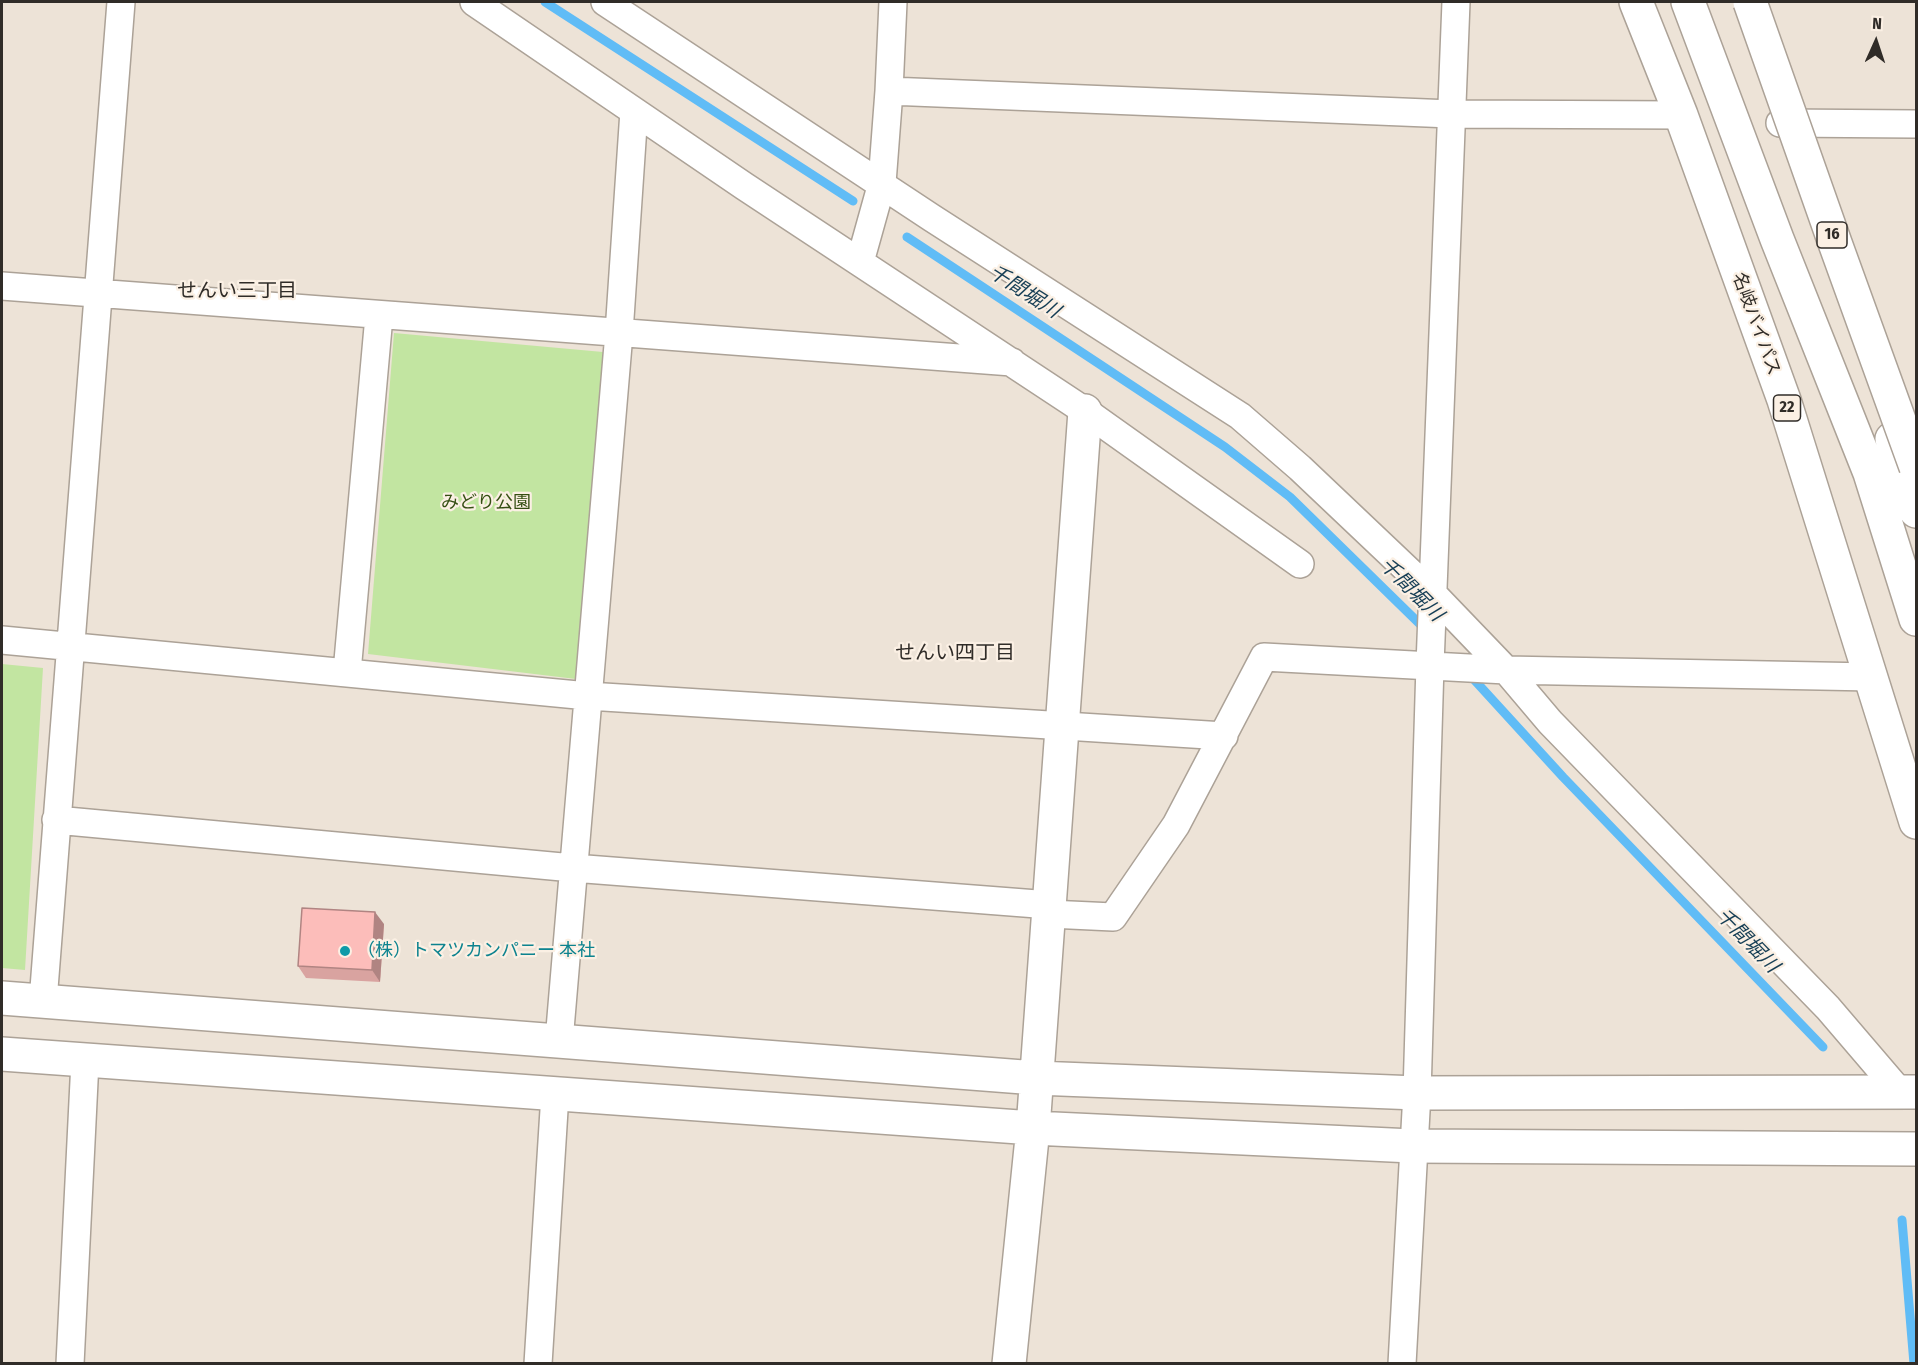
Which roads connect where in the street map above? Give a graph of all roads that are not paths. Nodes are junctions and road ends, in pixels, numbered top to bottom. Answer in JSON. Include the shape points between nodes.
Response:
{"nodes":[{"id":1,"x":121,"y":2,"type":"edge"},
{"id":2,"x":474,"y":2,"type":"edge"},
{"id":3,"x":605,"y":2,"type":"edge"},
{"id":4,"x":893,"y":2,"type":"edge"},
{"id":5,"x":1456,"y":2,"type":"edge"},
{"id":6,"x":1636,"y":2,"type":"edge"},
{"id":7,"x":1688,"y":2,"type":"edge"},
{"id":8,"x":1738,"y":2,"type":"edge"},
{"id":9,"x":1750,"y":2,"type":"edge"},
{"id":10,"x":889,"y":91,"type":"junction"},
{"id":11,"x":634,"y":111,"type":"junction"},
{"id":12,"x":1451,"y":114,"type":"junction"},
{"id":13,"x":1682,"y":115,"type":"junction"},
{"id":14,"x":1780,"y":123,"type":"junction"},
{"id":15,"x":1917,"y":124,"type":"edge"},
{"id":16,"x":882,"y":183,"type":"junction"},
{"id":17,"x":860,"y":262,"type":"junction"},
{"id":18,"x":2,"y":286,"type":"edge"},
{"id":19,"x":97,"y":294,"type":"junction"},
{"id":20,"x":379,"y":316,"type":"junction"},
{"id":21,"x":619,"y":333,"type":"junction"},
{"id":22,"x":1012,"y":362,"type":"junction"},
{"id":23,"x":1086,"y":411,"type":"junction"},
{"id":24,"x":1917,"y":467,"type":"edge"},
{"id":25,"x":1917,"y":511,"type":"edge"},
{"id":26,"x":1300,"y":564,"type":"dead end"},
{"id":27,"x":1433,"y":604,"type":"junction"},
{"id":28,"x":1917,"y":619,"type":"edge"},
{"id":29,"x":2,"y":640,"type":"edge"},
{"id":30,"x":70,"y":645,"type":"junction"},
{"id":31,"x":1433,"y":662,"type":"junction"},
{"id":32,"x":1498,"y":669,"type":"junction"},
{"id":33,"x":347,"y":672,"type":"junction"},
{"id":34,"x":1872,"y":677,"type":"junction"},
{"id":35,"x":588,"y":696,"type":"junction"},
{"id":36,"x":1064,"y":725,"type":"junction"},
{"id":37,"x":1224,"y":736,"type":"junction"},
{"id":38,"x":56,"y":820,"type":"junction"},
{"id":39,"x":1917,"y":822,"type":"edge"},
{"id":40,"x":573,"y":868,"type":"junction"},
{"id":41,"x":1050,"y":910,"type":"junction"},
{"id":42,"x":2,"y":998,"type":"edge"},
{"id":43,"x":42,"y":1001,"type":"junction"},
{"id":44,"x":559,"y":1041,"type":"junction"},
{"id":45,"x":2,"y":1054,"type":"edge"},
{"id":46,"x":86,"y":1061,"type":"junction"},
{"id":47,"x":1036,"y":1077,"type":"junction"},
{"id":48,"x":1908,"y":1091,"type":"edge"},
{"id":49,"x":1417,"y":1093,"type":"junction"},
{"id":50,"x":555,"y":1095,"type":"junction"},
{"id":51,"x":1033,"y":1128,"type":"junction"},
{"id":52,"x":1413,"y":1146,"type":"junction"},
{"id":53,"x":1917,"y":1149,"type":"edge"},
{"id":54,"x":70,"y":1364,"type":"edge"},
{"id":55,"x":538,"y":1364,"type":"edge"},
{"id":56,"x":1009,"y":1364,"type":"edge"},
{"id":57,"x":1402,"y":1364,"type":"edge"}],
"edges":[{"from":1,"to":19,"type":"street"},
{"from":2,"to":11,"type":"street"},
{"from":3,"to":16,"type":"street"},
{"from":4,"to":10,"type":"street"},
{"from":5,"to":12,"type":"street"},
{"from":6,"to":13,"type":"main road","name":"名岐バイパス","number":"22"},
{"from":7,"to":28,"type":"main road","via":[[1870,473]]},
{"from":8,"to":14,"type":"main road"},
{"from":9,"to":24,"type":"main road","number":"16","bridge":true},
{"from":10,"to":12,"type":"street"},
{"from":10,"to":16,"type":"street"},
{"from":11,"to":17,"type":"street"},
{"from":11,"to":21,"type":"street"},
{"from":12,"to":13,"type":"street"},
{"from":12,"to":27,"type":"street"},
{"from":13,"to":34,"type":"main road","name":"名岐バイパス","number":"22","via":[[1784,400]]},
{"from":14,"to":15,"type":"street"},
{"from":14,"to":25,"type":"main road"},
{"from":16,"to":17,"type":"street"},
{"from":16,"to":27,"type":"street","via":[[1240,416],[1300,468]]},
{"from":17,"to":22,"type":"street"},
{"from":18,"to":19,"type":"street"},
{"from":19,"to":20,"type":"street"},
{"from":19,"to":30,"type":"street"},
{"from":20,"to":21,"type":"street"},
{"from":20,"to":33,"type":"street"},
{"from":21,"to":22,"type":"street"},
{"from":21,"to":35,"type":"street"},
{"from":22,"to":23,"type":"street"},
{"from":23,"to":26,"type":"street"},
{"from":23,"to":36,"type":"main road"},
{"from":27,"to":31,"type":"street"},
{"from":27,"to":32,"type":"street"},
{"from":29,"to":30,"type":"street"},
{"from":30,"to":33,"type":"street"},
{"from":30,"to":38,"type":"street"},
{"from":31,"to":32,"type":"street"},
{"from":31,"to":37,"type":"street","via":[[1264,657]]},
{"from":31,"to":49,"type":"street"},
{"from":32,"to":34,"type":"street"},
{"from":32,"to":48,"type":"street"},
{"from":33,"to":35,"type":"street"},
{"from":34,"to":39,"type":"main road","name":"名岐バイパス","number":"22"},
{"from":35,"to":36,"type":"street"},
{"from":35,"to":40,"type":"street"},
{"from":36,"to":37,"type":"street"},
{"from":36,"to":41,"type":"main road"},
{"from":37,"to":41,"type":"street","via":[[1176,825],[1113,917]]},
{"from":38,"to":40,"type":"street"},
{"from":38,"to":43,"type":"street"},
{"from":40,"to":41,"type":"street"},
{"from":40,"to":44,"type":"street"},
{"from":41,"to":47,"type":"main road"},
{"from":42,"to":43,"type":"main road"},
{"from":43,"to":44,"type":"main road"},
{"from":44,"to":47,"type":"main road"},
{"from":45,"to":46,"type":"main road"},
{"from":46,"to":50,"type":"main road"},
{"from":46,"to":54,"type":"street"},
{"from":47,"to":49,"type":"main road"},
{"from":47,"to":51,"type":"main road"},
{"from":48,"to":49,"type":"main road"},
{"from":49,"to":52,"type":"street"},
{"from":50,"to":51,"type":"main road"},
{"from":50,"to":55,"type":"street"},
{"from":51,"to":52,"type":"main road"},
{"from":51,"to":56,"type":"main road"},
{"from":52,"to":53,"type":"main road"},
{"from":52,"to":57,"type":"street"}]}
